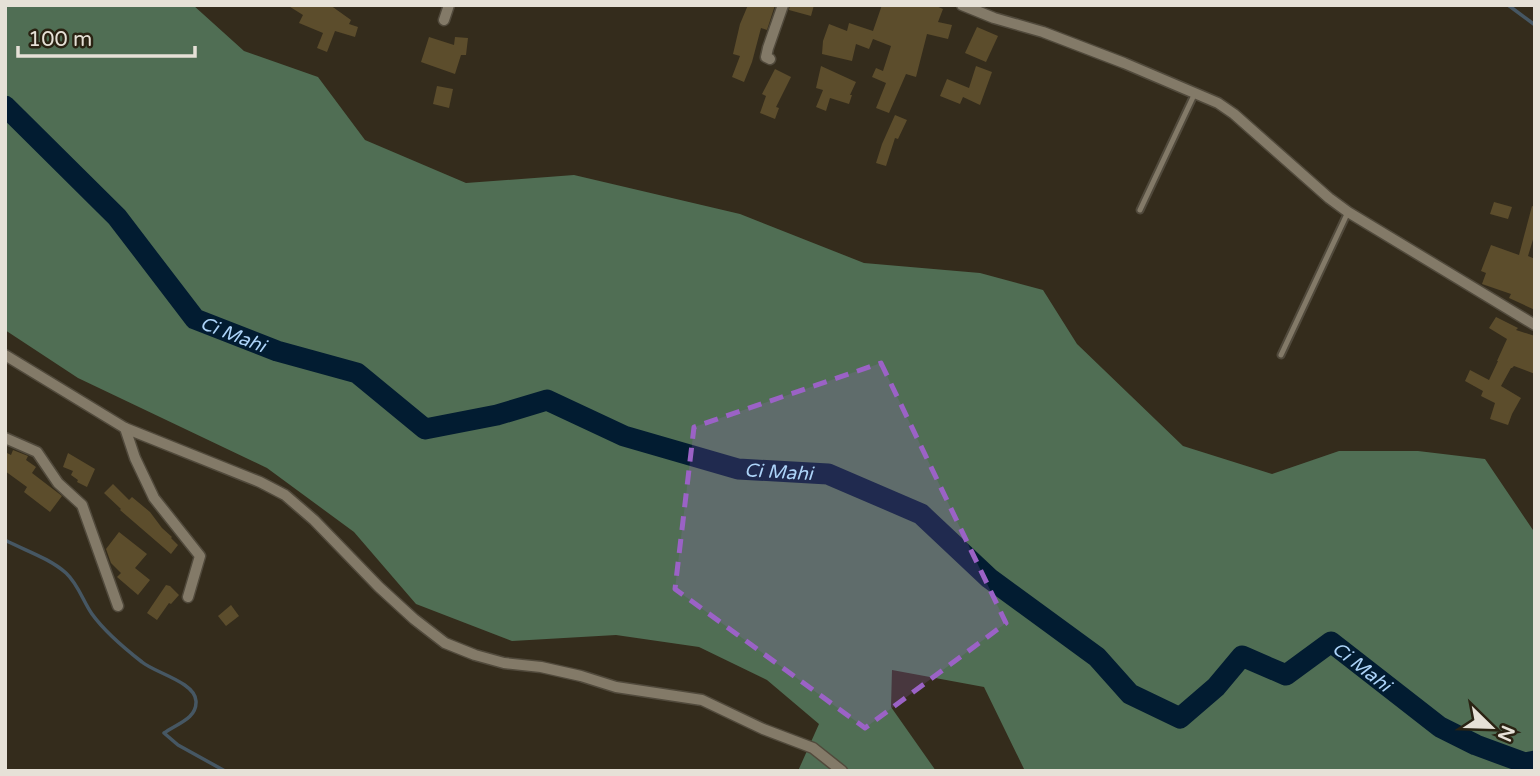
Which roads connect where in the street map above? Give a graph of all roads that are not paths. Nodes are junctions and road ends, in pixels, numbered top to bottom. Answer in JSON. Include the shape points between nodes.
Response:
{"nodes":[{"id":1,"x":449,"y":5,"type":"edge"},
{"id":2,"x":783,"y":5,"type":"edge"},
{"id":3,"x":962,"y":5,"type":"edge"},
{"id":4,"x":444,"y":20,"type":"dead end"},
{"id":5,"x":769,"y":59,"type":"dead end"},
{"id":6,"x":1195,"y":93,"type":"junction"},
{"id":7,"x":1140,"y":210,"type":"dead end"},
{"id":8,"x":1348,"y":212,"type":"junction"},
{"id":9,"x":1535,"y":325,"type":"edge"},
{"id":10,"x":5,"y":355,"type":"edge"},
{"id":11,"x":1281,"y":355,"type":"dead end"},
{"id":12,"x":125,"y":428,"type":"junction"},
{"id":13,"x":5,"y":438,"type":"edge"},
{"id":14,"x":188,"y":597,"type":"dead end"},
{"id":15,"x":118,"y":606,"type":"dead end"},
{"id":16,"x":842,"y":771,"type":"edge"}],
"edges":[{"from":1,"to":4,"type":"street"},
{"from":2,"to":5,"type":"street","via":[[768,48]]},
{"from":3,"to":6,"type":"street","via":[[1044,32]]},
{"from":6,"to":7,"type":"lane"},
{"from":6,"to":8,"type":"street","via":[[1234,114]]},
{"from":8,"to":9,"type":"street"},
{"from":8,"to":11,"type":"lane"},
{"from":10,"to":12,"type":"street"},
{"from":12,"to":14,"type":"street","via":[[154,498],[200,556]]},
{"from":12,"to":16,"type":"street","via":[[285,495],[379,587],[446,643],[504,663],[702,700],[813,748]]},
{"from":13,"to":15,"type":"street","via":[[37,452],[82,505]]}]}
